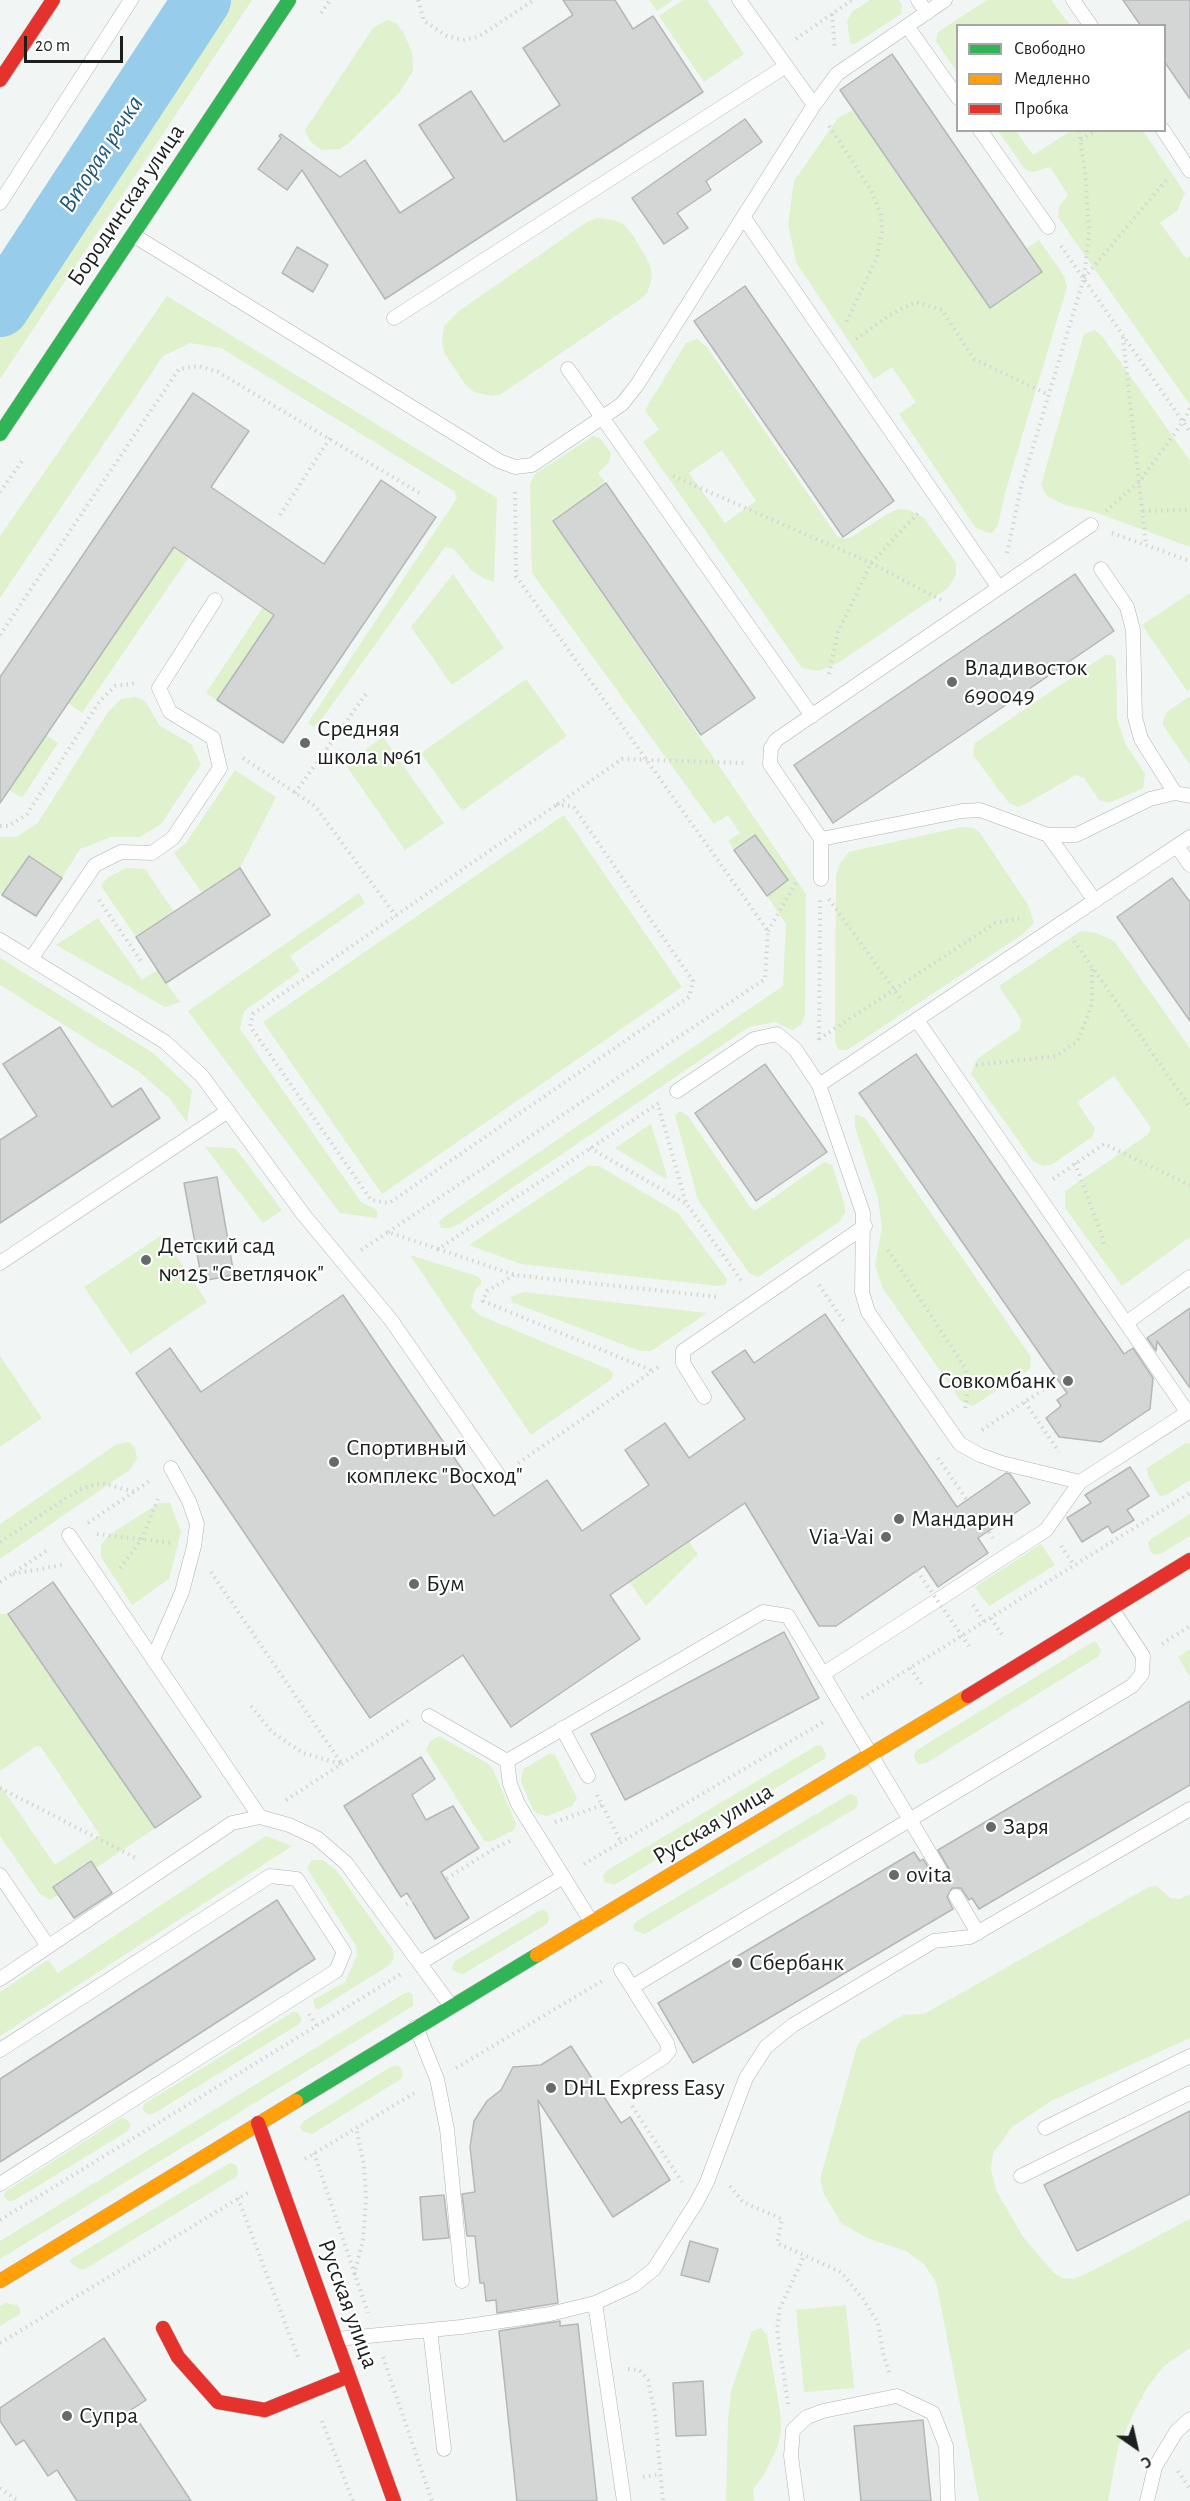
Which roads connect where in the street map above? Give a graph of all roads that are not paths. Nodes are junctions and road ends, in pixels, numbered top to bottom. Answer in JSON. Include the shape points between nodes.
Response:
{"nodes":[{"id":1,"x":53,"y":0,"type":"edge"},
{"id":2,"x":131,"y":0,"type":"edge"},
{"id":3,"x":289,"y":0,"type":"edge"},
{"id":4,"x":739,"y":0,"type":"edge"},
{"id":5,"x":918,"y":0,"type":"edge"},
{"id":6,"x":945,"y":0,"type":"edge"},
{"id":7,"x":1074,"y":0,"type":"edge"},
{"id":8,"x":927,"y":13,"type":"junction"},
{"id":9,"x":1090,"y":24,"type":"edge"},
{"id":10,"x":907,"y":26,"type":"junction"},
{"id":11,"x":786,"y":66,"type":"junction"},
{"id":12,"x":0,"y":80,"type":"edge"},
{"id":13,"x":956,"y":97,"type":"edge"},
{"id":14,"x":814,"y":105,"type":"junction"},
{"id":15,"x":981,"y":132,"type":"edge"},
{"id":16,"x":1163,"y":132,"type":"edge"},
{"id":17,"x":1186,"y":166,"type":"edge"},
{"id":18,"x":0,"y":202,"type":"edge"},
{"id":19,"x":744,"y":218,"type":"junction"},
{"id":20,"x":1048,"y":227,"type":"road end"},
{"id":21,"x":133,"y":235,"type":"junction"},
{"id":22,"x":394,"y":318,"type":"dead end"},
{"id":23,"x":568,"y":369,"type":"dead end"},
{"id":24,"x":602,"y":417,"type":"junction"},
{"id":25,"x":0,"y":434,"type":"edge"},
{"id":26,"x":1091,"y":525,"type":"road end"},
{"id":27,"x":1101,"y":569,"type":"dead end"},
{"id":28,"x":999,"y":588,"type":"junction"},
{"id":29,"x":215,"y":600,"type":"dead end"},
{"id":30,"x":817,"y":712,"type":"junction"},
{"id":31,"x":1175,"y":793,"type":"junction"},
{"id":32,"x":1190,"y":796,"type":"edge"},
{"id":33,"x":1048,"y":835,"type":"junction"},
{"id":34,"x":1190,"y":837,"type":"edge"},
{"id":35,"x":821,"y":839,"type":"junction"},
{"id":36,"x":1177,"y":846,"type":"junction"},
{"id":37,"x":1190,"y":865,"type":"edge"},
{"id":38,"x":821,"y":883,"type":"road end"},
{"id":39,"x":1095,"y":901,"type":"junction"},
{"id":40,"x":0,"y":940,"type":"edge"},
{"id":41,"x":31,"y":959,"type":"junction"},
{"id":42,"x":917,"y":1020,"type":"junction"},
{"id":43,"x":819,"y":1085,"type":"junction"},
{"id":44,"x":677,"y":1091,"type":"road end"},
{"id":45,"x":228,"y":1112,"type":"junction"},
{"id":46,"x":864,"y":1219,"type":"junction"},
{"id":47,"x":0,"y":1263,"type":"edge"},
{"id":48,"x":1190,"y":1277,"type":"edge"},
{"id":49,"x":1126,"y":1323,"type":"junction"},
{"id":50,"x":704,"y":1397,"type":"dead end"},
{"id":51,"x":1189,"y":1412,"type":"edge"},
{"id":52,"x":171,"y":1468,"type":"road end"},
{"id":53,"x":499,"y":1476,"type":"road end"},
{"id":54,"x":1080,"y":1482,"type":"junction"},
{"id":55,"x":72,"y":1533,"type":"road end"},
{"id":56,"x":1190,"y":1560,"type":"edge"},
{"id":57,"x":1112,"y":1609,"type":"junction"},
{"id":58,"x":153,"y":1659,"type":"junction"},
{"id":59,"x":823,"y":1674,"type":"junction"},
{"id":60,"x":429,"y":1716,"type":"road end"},
{"id":61,"x":562,"y":1728,"type":"junction"},
{"id":62,"x":872,"y":1755,"type":"junction"},
{"id":63,"x":507,"y":1761,"type":"junction"},
{"id":64,"x":588,"y":1776,"type":"dead end"},
{"id":65,"x":1190,"y":1809,"type":"edge"},
{"id":66,"x":260,"y":1817,"type":"junction"},
{"id":67,"x":910,"y":1820,"type":"junction"},
{"id":68,"x":940,"y":1870,"type":"dead end"},
{"id":69,"x":0,"y":1875,"type":"edge"},
{"id":70,"x":563,"y":1877,"type":"junction"},
{"id":71,"x":956,"y":1896,"type":"dead end"},
{"id":72,"x":592,"y":1923,"type":"junction"},
{"id":73,"x":978,"y":1933,"type":"junction"},
{"id":74,"x":48,"y":1946,"type":"junction"},
{"id":75,"x":420,"y":1963,"type":"junction"},
{"id":76,"x":621,"y":1970,"type":"road end"},
{"id":77,"x":0,"y":1978,"type":"edge"},
{"id":78,"x":632,"y":1987,"type":"junction"},
{"id":79,"x":451,"y":2006,"type":"junction"},
{"id":80,"x":416,"y":2027,"type":"junction"},
{"id":81,"x":0,"y":2050,"type":"edge"},
{"id":82,"x":1190,"y":2056,"type":"edge"},
{"id":83,"x":619,"y":2086,"type":"dead end"},
{"id":84,"x":1190,"y":2093,"type":"edge"},
{"id":85,"x":258,"y":2123,"type":"junction"},
{"id":86,"x":1045,"y":2127,"type":"dead end"},
{"id":87,"x":1021,"y":2176,"type":"dead end"},
{"id":88,"x":0,"y":2184,"type":"edge"},
{"id":89,"x":0,"y":2280,"type":"edge"},
{"id":90,"x":462,"y":2281,"type":"dead end"},
{"id":91,"x":595,"y":2303,"type":"junction"},
{"id":92,"x":163,"y":2328,"type":"dead end"},
{"id":93,"x":430,"y":2330,"type":"junction"},
{"id":94,"x":337,"y":2339,"type":"junction"},
{"id":95,"x":349,"y":2376,"type":"junction"},
{"id":96,"x":1190,"y":2419,"type":"edge"},
{"id":97,"x":444,"y":2450,"type":"dead end"},
{"id":98,"x":394,"y":2501,"type":"edge"},
{"id":99,"x":624,"y":2501,"type":"edge"},
{"id":100,"x":797,"y":2501,"type":"edge"},
{"id":101,"x":948,"y":2501,"type":"edge"},
{"id":102,"x":1148,"y":2501,"type":"edge"}],
"edges":[{"from":1,"to":12,"type":"main road"},
{"from":2,"to":18,"type":"lane"},
{"from":3,"to":21,"type":"main road","name":"Бородинская улица"},
{"from":4,"to":11,"type":"lane"},
{"from":5,"to":8,"type":"lane"},
{"from":6,"to":8,"type":"lane"},
{"from":7,"to":9,"type":"lane"},
{"from":8,"to":10,"type":"lane"},
{"from":10,"to":13,"type":"lane"},
{"from":10,"to":14,"type":"lane","via":[[837,74]]},
{"from":11,"to":14,"type":"lane"},
{"from":11,"to":22,"type":"lane"},
{"from":14,"to":19,"type":"lane"},
{"from":15,"to":20,"type":"lane"},
{"from":16,"to":17,"type":"lane"},
{"from":19,"to":24,"type":"lane","via":[[637,385],[622,404]]},
{"from":19,"to":28,"type":"lane"},
{"from":21,"to":24,"type":"lane","via":[[499,461],[515,467],[532,465]]},
{"from":21,"to":25,"type":"main road","name":"Бородинская улица"},
{"from":23,"to":24,"type":"lane"},
{"from":24,"to":30,"type":"lane"},
{"from":26,"to":28,"type":"lane"},
{"from":27,"to":31,"type":"lane","via":[[1127,607],[1133,630],[1135,717],[1141,739]]},
{"from":28,"to":30,"type":"lane"},
{"from":29,"to":41,"type":"lane","via":[[159,688],[170,711],[213,738],[220,768],[173,838],[152,853],[121,852],[95,865]]},
{"from":30,"to":35,"type":"lane","via":[[776,740],[770,764]]},
{"from":31,"to":32,"type":"lane"},
{"from":31,"to":33,"type":"lane","via":[[1150,799],[1076,835]]},
{"from":33,"to":35,"type":"lane","via":[[980,810]]},
{"from":33,"to":39,"type":"lane"},
{"from":34,"to":36,"type":"lane"},
{"from":35,"to":38,"type":"lane"},
{"from":36,"to":37,"type":"lane"},
{"from":36,"to":39,"type":"lane"},
{"from":39,"to":42,"type":"lane"},
{"from":40,"to":41,"type":"lane"},
{"from":41,"to":45,"type":"lane","via":[[165,1041],[202,1076]]},
{"from":42,"to":43,"type":"lane"},
{"from":42,"to":49,"type":"lane"},
{"from":43,"to":44,"type":"lane","via":[[795,1049],[777,1035],[754,1039]]},
{"from":43,"to":46,"type":"lane"},
{"from":45,"to":47,"type":"lane"},
{"from":45,"to":53,"type":"lane","via":[[303,1214],[391,1320]]},
{"from":46,"to":50,"type":"lane","via":[[683,1351],[683,1363]]},
{"from":46,"to":54,"type":"lane","via":[[862,1293],[868,1312],[960,1444],[1002,1463]]},
{"from":48,"to":49,"type":"lane"},
{"from":49,"to":51,"type":"lane"},
{"from":51,"to":54,"type":"lane"},
{"from":52,"to":58,"type":"lane","via":[[197,1524],[182,1592]]},
{"from":54,"to":59,"type":"lane","via":[[1046,1530]]},
{"from":55,"to":58,"type":"lane"},
{"from":56,"to":57,"type":"main road","name":"Русская улица"},
{"from":57,"to":62,"type":"main road","name":"Русская улица"},
{"from":57,"to":67,"type":"lane","via":[[1143,1656],[1142,1674],[1132,1686]]},
{"from":58,"to":66,"type":"lane"},
{"from":59,"to":61,"type":"lane","via":[[788,1616],[763,1612]]},
{"from":59,"to":62,"type":"lane"},
{"from":60,"to":63,"type":"lane"},
{"from":61,"to":63,"type":"lane"},
{"from":61,"to":64,"type":"lane"},
{"from":62,"to":67,"type":"lane"},
{"from":62,"to":72,"type":"main road","name":"Русская улица"},
{"from":63,"to":70,"type":"lane","via":[[510,1784]]},
{"from":65,"to":73,"type":"lane"},
{"from":66,"to":74,"type":"lane","via":[[232,1822]]},
{"from":66,"to":75,"type":"lane","via":[[317,1838],[346,1863]]},
{"from":67,"to":68,"type":"lane"},
{"from":67,"to":78,"type":"lane"},
{"from":69,"to":74,"type":"lane"},
{"from":70,"to":72,"type":"lane"},
{"from":70,"to":75,"type":"lane"},
{"from":71,"to":73,"type":"lane"},
{"from":72,"to":79,"type":"main road","name":"Русская улица"},
{"from":73,"to":91,"type":"lane","via":[[962,1939],[934,1941],[793,2025],[766,2047],[746,2078],[707,2182],[654,2269],[634,2285]]},
{"from":74,"to":77,"type":"lane"},
{"from":75,"to":79,"type":"lane"},
{"from":76,"to":78,"type":"lane"},
{"from":78,"to":83,"type":"lane","via":[[669,2050]]},
{"from":79,"to":80,"type":"main road","name":"Русская улица"},
{"from":80,"to":85,"type":"main road","name":"Русская улица"},
{"from":80,"to":90,"type":"lane","via":[[437,2079],[447,2129]]},
{"from":81,"to":88,"type":"lane","via":[[270,1876],[297,1879],[344,1952],[336,1971]]},
{"from":82,"to":86,"type":"lane"},
{"from":84,"to":87,"type":"lane"},
{"from":85,"to":89,"type":"main road","name":"Русская улица"},
{"from":85,"to":94,"type":"main road","name":"Русская улица"},
{"from":91,"to":93,"type":"lane","via":[[550,2314]]},
{"from":91,"to":99,"type":"lane"},
{"from":92,"to":95,"type":"main road","via":[[178,2357],[218,2402],[265,2410]]},
{"from":93,"to":94,"type":"lane"},
{"from":93,"to":97,"type":"lane"},
{"from":94,"to":95,"type":"main road","name":"Русская улица"},
{"from":95,"to":98,"type":"main road","name":"Русская улица"},
{"from":96,"to":102,"type":"lane","via":[[1176,2432],[1155,2467]]},
{"from":100,"to":101,"type":"lane","via":[[791,2456],[793,2430],[807,2417],[823,2411],[897,2396],[933,2413],[946,2446]]}]}
